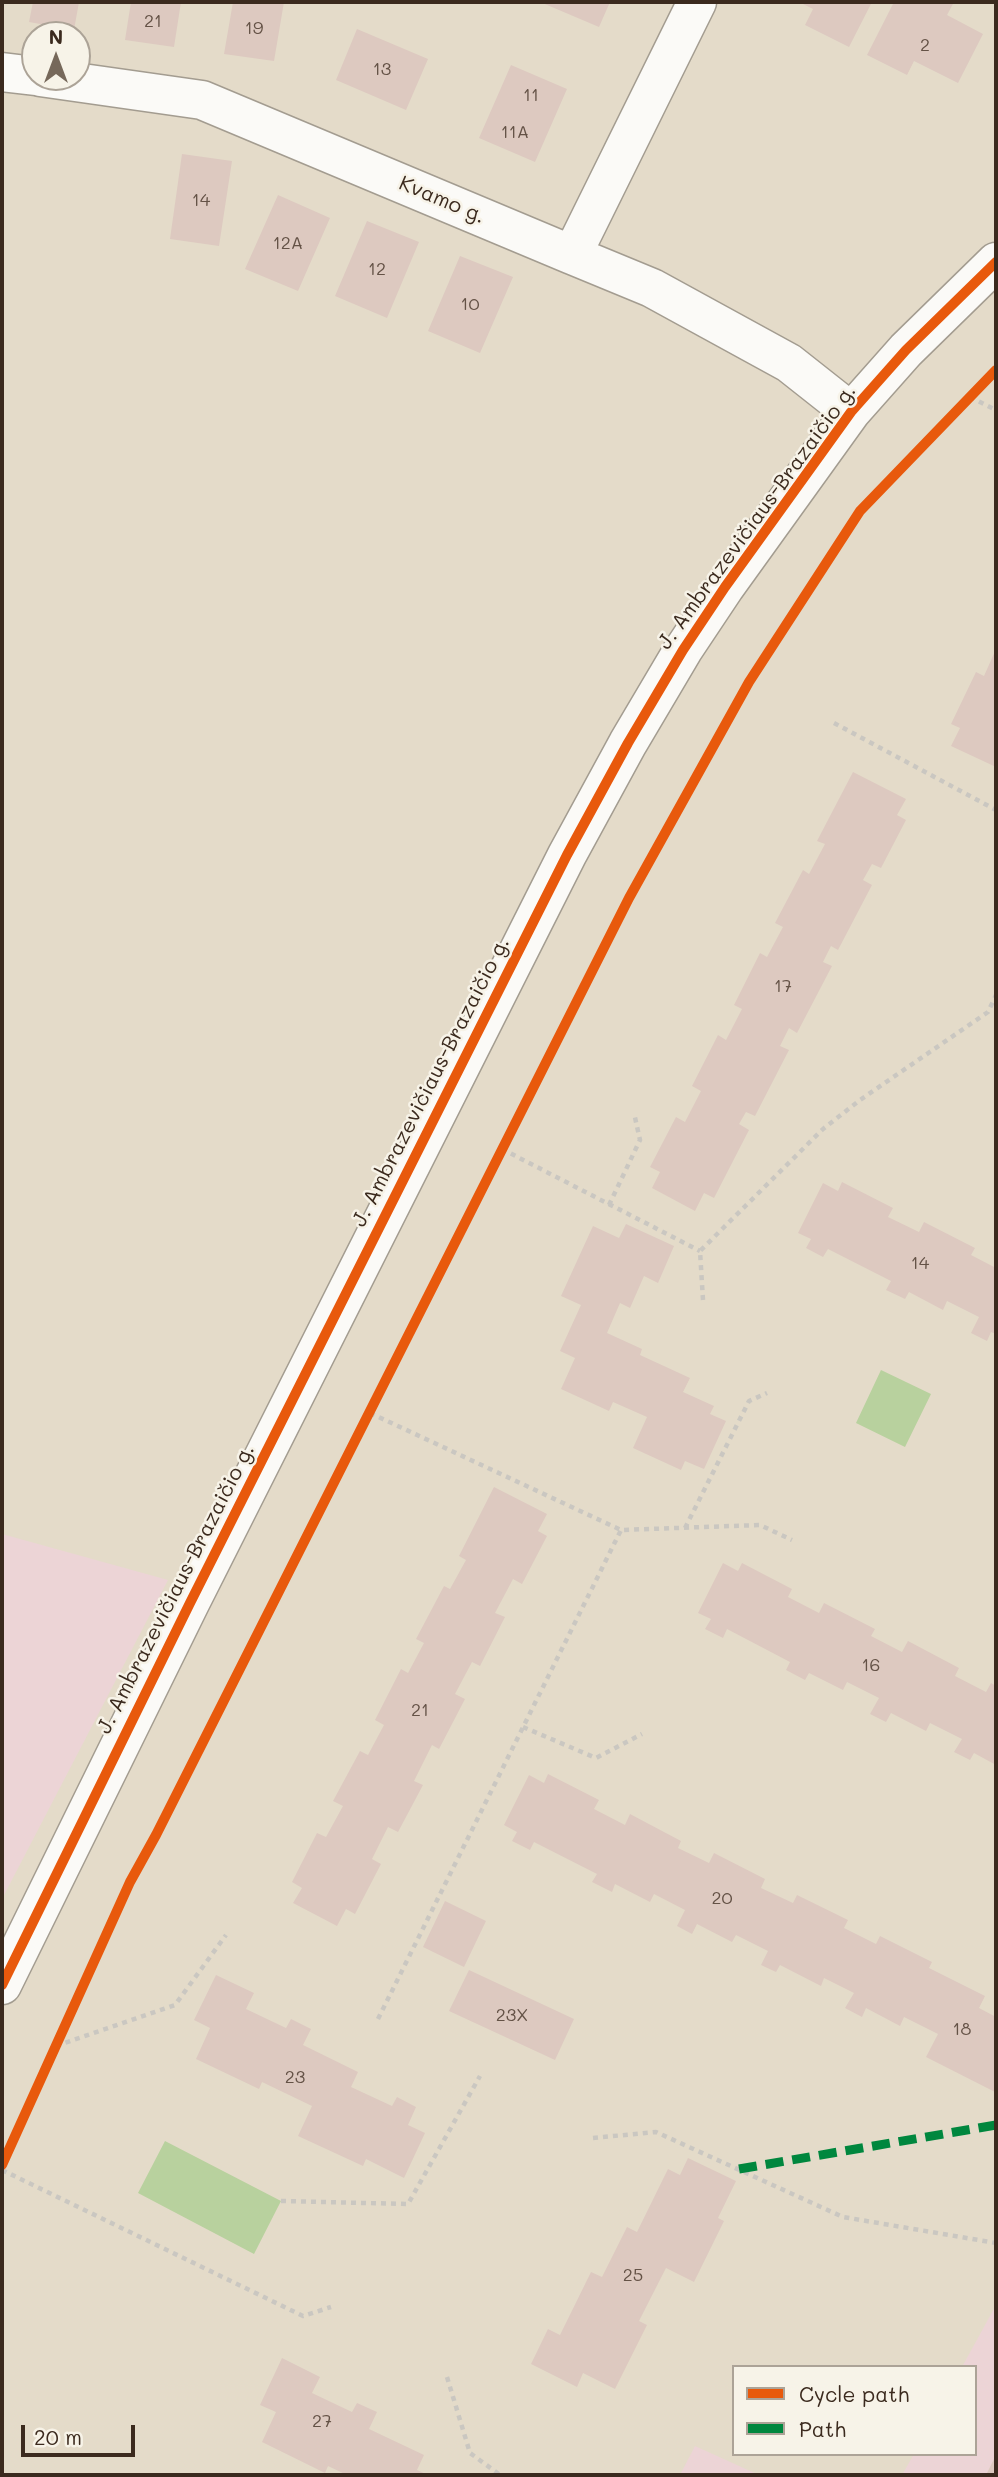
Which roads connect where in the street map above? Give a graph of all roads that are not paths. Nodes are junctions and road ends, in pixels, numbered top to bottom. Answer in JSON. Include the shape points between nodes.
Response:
{"nodes":[{"id":1,"x":697,"y":2,"type":"edge"},
{"id":2,"x":2,"y":72,"type":"edge"},
{"id":3,"x":21,"y":75,"type":"edge"},
{"id":4,"x":91,"y":84,"type":"edge"},
{"id":5,"x":572,"y":254,"type":"junction"},
{"id":6,"x":996,"y":262,"type":"edge"},
{"id":7,"x":851,"y":412,"type":"junction"},
{"id":8,"x":2,"y":1985,"type":"edge"}],
"edges":[{"from":1,"to":5,"type":"street"},
{"from":2,"to":3,"type":"street","name":"Kvamo g."},
{"from":4,"to":5,"type":"street","name":"Kvamo g.","via":[[202,100]]},
{"from":5,"to":7,"type":"street","name":"Kvamo g.","via":[[652,288],[789,363]]},
{"from":6,"to":7,"type":"street","name":"J. Ambrazevičiaus-Brazaičio g.","via":[[906,350]]},
{"from":7,"to":8,"type":"street","name":"J. Ambrazevičiaus-Brazaičio g.","via":[[683,650],[567,855]]}]}
